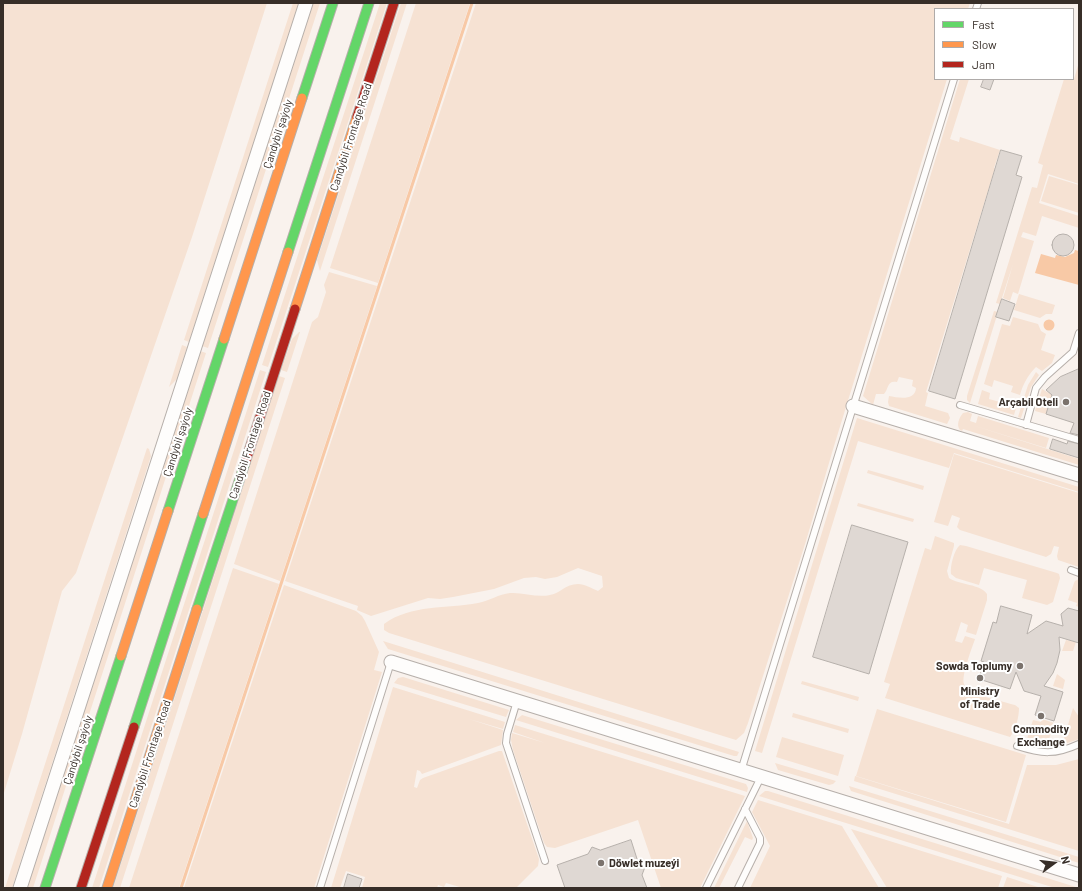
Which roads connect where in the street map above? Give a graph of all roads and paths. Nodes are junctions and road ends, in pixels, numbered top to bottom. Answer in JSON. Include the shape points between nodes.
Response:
{"nodes":[{"id":1,"x":306,"y":3,"type":"edge"},
{"id":2,"x":333,"y":3,"type":"edge"},
{"id":3,"x":369,"y":3,"type":"edge"},
{"id":4,"x":394,"y":3,"type":"edge"},
{"id":5,"x":954,"y":80,"type":"edge"},
{"id":6,"x":1079,"y":333,"type":"edge"},
{"id":7,"x":960,"y":405,"type":"dead end"},
{"id":8,"x":853,"y":406,"type":"junction"},
{"id":9,"x":1026,"y":425,"type":"junction"},
{"id":10,"x":1079,"y":440,"type":"edge"},
{"id":11,"x":1079,"y":475,"type":"edge"},
{"id":12,"x":1071,"y":570,"type":"dead end"},
{"id":13,"x":1079,"y":573,"type":"edge"},
{"id":14,"x":390,"y":662,"type":"joint"},
{"id":15,"x":517,"y":701,"type":"junction"},
{"id":16,"x":1079,"y":744,"type":"edge"},
{"id":17,"x":1017,"y":746,"type":"dead end"},
{"id":18,"x":741,"y":771,"type":"junction"},
{"id":19,"x":761,"y":777,"type":"junction"},
{"id":20,"x":745,"y":809,"type":"junction"},
{"id":21,"x":545,"y":861,"type":"dead end"},
{"id":22,"x":1079,"y":875,"type":"edge"},
{"id":23,"x":20,"y":888,"type":"edge"},
{"id":24,"x":45,"y":888,"type":"edge"},
{"id":25,"x":81,"y":888,"type":"edge"},
{"id":26,"x":106,"y":888,"type":"edge"},
{"id":27,"x":320,"y":888,"type":"edge"},
{"id":28,"x":706,"y":888,"type":"edge"},
{"id":29,"x":738,"y":888,"type":"edge"}],
"edges":[{"from":1,"to":23,"type":"street"},
{"from":2,"to":24,"type":"main road","name":"Çandybil şaýoly"},
{"from":3,"to":25,"type":"main road"},
{"from":4,"to":26,"type":"main road","name":"Candybil Frontage Road"},
{"from":5,"to":8,"type":"lane"},
{"from":6,"to":9,"type":"lane","via":[[1073,352],[1045,376],[1036,388]]},
{"from":7,"to":9,"type":"lane"},
{"from":8,"to":11,"type":"street"},
{"from":8,"to":18,"type":"lane"},
{"from":9,"to":10,"type":"lane"},
{"from":12,"to":13,"type":"lane"},
{"from":14,"to":15,"type":"street"},
{"from":14,"to":27,"type":"lane"},
{"from":15,"to":18,"type":"street"},
{"from":15,"to":21,"type":"lane","via":[[506,743]]},
{"from":16,"to":17,"type":"lane","via":[[1056,752],[1044,753]]},
{"from":18,"to":19,"type":"street"},
{"from":19,"to":20,"type":"lane"},
{"from":19,"to":22,"type":"street"},
{"from":20,"to":28,"type":"lane"},
{"from":20,"to":29,"type":"lane","via":[[760,838],[760,843]]}]}
